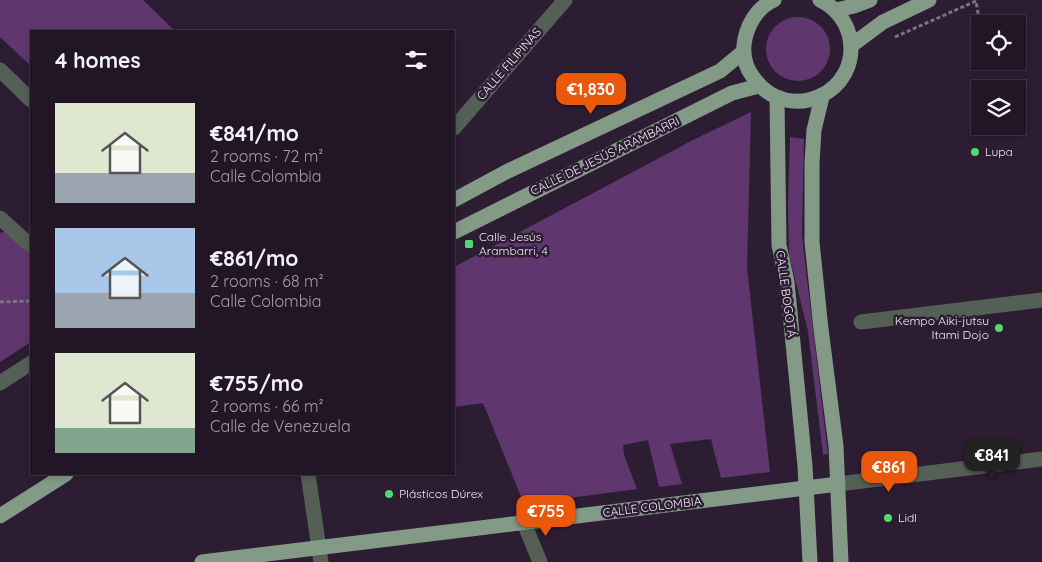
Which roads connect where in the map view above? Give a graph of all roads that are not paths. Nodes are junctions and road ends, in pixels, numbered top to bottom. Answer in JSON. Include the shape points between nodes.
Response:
{"nodes":[{"id":1,"x":565,"y":0,"type":"edge"},
{"id":2,"x":772,"y":0,"type":"edge"},
{"id":3,"x":820,"y":0,"type":"edge"},
{"id":4,"x":870,"y":0,"type":"edge"},
{"id":5,"x":929,"y":0,"type":"edge"},
{"id":6,"x":836,"y":10,"type":"junction"},
{"id":7,"x":852,"y":45,"type":"junction"},
{"id":8,"x":743,"y":52,"type":"junction"},
{"id":9,"x":2,"y":75,"type":"edge"},
{"id":10,"x":759,"y":86,"type":"junction"},
{"id":11,"x":822,"y":97,"type":"junction"},
{"id":12,"x":777,"y":98,"type":"junction"},
{"id":13,"x":30,"y":99,"type":"edge"},
{"id":14,"x":455,"y":127,"type":"edge"},
{"id":15,"x":456,"y":196,"type":"edge"},
{"id":16,"x":0,"y":218,"type":"edge"},
{"id":17,"x":455,"y":232,"type":"edge"},
{"id":18,"x":30,"y":245,"type":"edge"},
{"id":19,"x":1042,"y":300,"type":"edge"},
{"id":20,"x":861,"y":322,"type":"dead end"},
{"id":21,"x":30,"y":364,"type":"edge"},
{"id":22,"x":0,"y":383,"type":"edge"},
{"id":23,"x":1042,"y":459,"type":"edge"},
{"id":24,"x":64,"y":475,"type":"edge"},
{"id":25,"x":308,"y":475,"type":"edge"},
{"id":26,"x":838,"y":484,"type":"junction"},
{"id":27,"x":806,"y":489,"type":"junction"},
{"id":28,"x":0,"y":516,"type":"edge"},
{"id":29,"x":524,"y":523,"type":"junction"},
{"id":30,"x":320,"y":555,"type":"edge"},
{"id":31,"x":202,"y":562,"type":"edge"},
{"id":32,"x":540,"y":562,"type":"edge"},
{"id":33,"x":810,"y":562,"type":"edge"},
{"id":34,"x":841,"y":562,"type":"edge"}],
"edges":[{"from":1,"to":14,"type":"street","name":"CALLE FILIPINAS"},
{"from":2,"to":8,"type":"main road","via":[[756,14],[746,32]]},
{"from":3,"to":6,"type":"main road"},
{"from":4,"to":6,"type":"main road"},
{"from":5,"to":7,"type":"main road","via":[[883,22]]},
{"from":6,"to":7,"type":"main road","via":[[847,26]]},
{"from":7,"to":11,"type":"main road","via":[[849,66],[838,84]]},
{"from":8,"to":10,"type":"main road","via":[[748,70]]},
{"from":8,"to":15,"type":"main road","via":[[720,71]]},
{"from":9,"to":13,"type":"street"},
{"from":10,"to":12,"type":"main road"},
{"from":10,"to":17,"type":"main road","name":"CALLE DE JESÚS ARAMBARRI","via":[[732,93]]},
{"from":11,"to":12,"type":"main road","via":[[799,103]]},
{"from":11,"to":26,"type":"main road","via":[[814,130],[812,242]]},
{"from":12,"to":27,"type":"main road","name":"CALLE BOGOTÁ","via":[[779,245],[787,282]]},
{"from":16,"to":18,"type":"street"},
{"from":19,"to":20,"type":"street"},
{"from":21,"to":22,"type":"street"},
{"from":23,"to":26,"type":"street","name":"CALLE COLOMBIA"},
{"from":24,"to":28,"type":"main road"},
{"from":25,"to":30,"type":"street"},
{"from":26,"to":27,"type":"main road","name":"CALLE COLOMBIA"},
{"from":26,"to":34,"type":"main road"},
{"from":27,"to":29,"type":"main road","name":"CALLE COLOMBIA"},
{"from":27,"to":33,"type":"main road","name":"CALLE BOGOTÁ"},
{"from":29,"to":30,"type":"main road","name":"CALLE COLOMBIA"},
{"from":29,"to":32,"type":"street"},
{"from":30,"to":31,"type":"main road","name":"CALLE COLOMBIA"}]}
